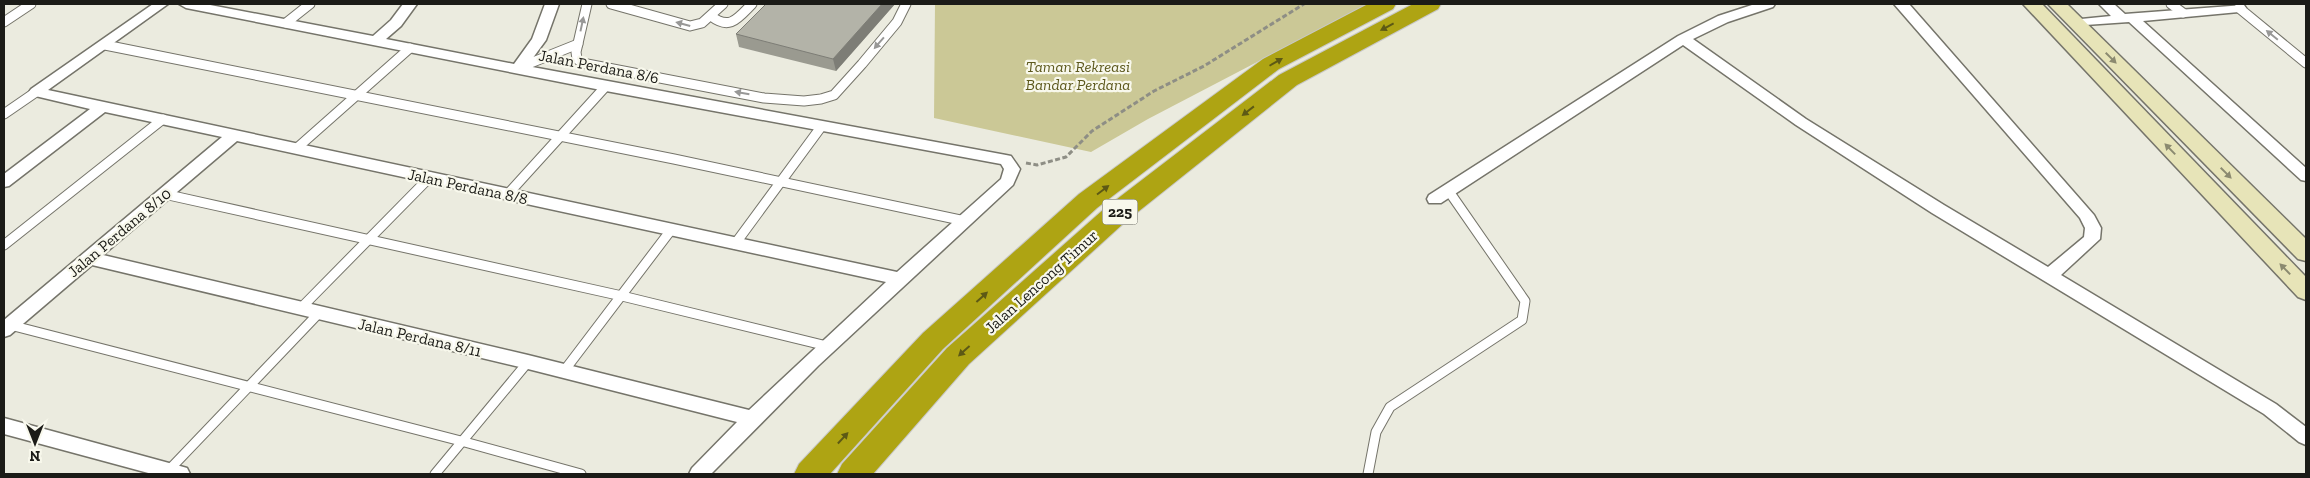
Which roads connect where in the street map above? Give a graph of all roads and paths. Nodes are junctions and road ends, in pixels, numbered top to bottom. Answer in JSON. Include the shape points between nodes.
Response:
{"nodes":[{"id":1,"x":31,"y":4,"type":"edge"},
{"id":2,"x":161,"y":4,"type":"edge"},
{"id":3,"x":186,"y":4,"type":"edge"},
{"id":4,"x":310,"y":4,"type":"edge"},
{"id":5,"x":410,"y":4,"type":"edge"},
{"id":6,"x":552,"y":4,"type":"edge"},
{"id":7,"x":586,"y":4,"type":"edge"},
{"id":8,"x":611,"y":4,"type":"edge"},
{"id":9,"x":723,"y":4,"type":"edge"},
{"id":10,"x":752,"y":4,"type":"edge"},
{"id":11,"x":906,"y":4,"type":"edge"},
{"id":12,"x":1304,"y":4,"type":"edge"},
{"id":13,"x":1385,"y":4,"type":"edge"},
{"id":14,"x":1430,"y":4,"type":"edge"},
{"id":15,"x":1768,"y":4,"type":"edge"},
{"id":16,"x":1901,"y":4,"type":"edge"},
{"id":17,"x":2032,"y":4,"type":"edge"},
{"id":18,"x":2057,"y":4,"type":"edge"},
{"id":19,"x":2106,"y":4,"type":"edge"},
{"id":20,"x":2172,"y":4,"type":"edge"},
{"id":21,"x":2236,"y":6,"type":"edge"},
{"id":22,"x":228,"y":7,"type":"edge"},
{"id":23,"x":2183,"y":13,"type":"junction"},
{"id":24,"x":711,"y":16,"type":"junction"},
{"id":25,"x":2127,"y":19,"type":"junction"},
{"id":26,"x":4,"y":22,"type":"edge"},
{"id":27,"x":286,"y":23,"type":"junction"},
{"id":28,"x":2076,"y":23,"type":"junction"},
{"id":29,"x":2053,"y":26,"type":"junction"},
{"id":30,"x":377,"y":40,"type":"junction"},
{"id":31,"x":1683,"y":40,"type":"junction"},
{"id":32,"x":578,"y":44,"type":"junction"},
{"id":33,"x":104,"y":45,"type":"junction"},
{"id":34,"x":410,"y":48,"type":"junction"},
{"id":35,"x":2306,"y":63,"type":"edge"},
{"id":36,"x":518,"y":68,"type":"junction"},
{"id":37,"x":606,"y":86,"type":"junction"},
{"id":38,"x":36,"y":92,"type":"junction"},
{"id":39,"x":357,"y":95,"type":"junction"},
{"id":40,"x":102,"y":107,"type":"junction"},
{"id":41,"x":4,"y":114,"type":"edge"},
{"id":42,"x":163,"y":119,"type":"junction"},
{"id":43,"x":821,"y":126,"type":"junction"},
{"id":44,"x":234,"y":135,"type":"junction"},
{"id":45,"x":560,"y":137,"type":"junction"},
{"id":46,"x":297,"y":148,"type":"junction"},
{"id":47,"x":1006,"y":160,"type":"junction"},
{"id":48,"x":2306,"y":176,"type":"edge"},
{"id":49,"x":430,"y":177,"type":"junction"},
{"id":50,"x":4,"y":182,"type":"edge"},
{"id":51,"x":782,"y":182,"type":"junction"},
{"id":52,"x":1448,"y":190,"type":"junction"},
{"id":53,"x":164,"y":194,"type":"junction"},
{"id":54,"x":508,"y":194,"type":"junction"},
{"id":55,"x":1434,"y":199,"type":"dead end"},
{"id":56,"x":965,"y":221,"type":"junction"},
{"id":57,"x":671,"y":230,"type":"junction"},
{"id":58,"x":367,"y":240,"type":"junction"},
{"id":59,"x":735,"y":244,"type":"junction"},
{"id":60,"x":4,"y":245,"type":"edge"},
{"id":61,"x":2303,"y":246,"type":"edge"},
{"id":62,"x":2264,"y":247,"type":"junction"},
{"id":63,"x":88,"y":258,"type":"junction"},
{"id":64,"x":2049,"y":276,"type":"junction"},
{"id":65,"x":899,"y":279,"type":"junction"},
{"id":66,"x":2306,"y":291,"type":"edge"},
{"id":67,"x":622,"y":296,"type":"junction"},
{"id":68,"x":300,"y":310,"type":"junction"},
{"id":69,"x":318,"y":314,"type":"junction"},
{"id":70,"x":7,"y":327,"type":"edge"},
{"id":71,"x":827,"y":346,"type":"junction"},
{"id":72,"x":528,"y":362,"type":"junction"},
{"id":73,"x":564,"y":371,"type":"junction"},
{"id":74,"x":248,"y":387,"type":"junction"},
{"id":75,"x":751,"y":418,"type":"junction"},
{"id":76,"x":4,"y":426,"type":"edge"},
{"id":77,"x":2306,"y":437,"type":"edge"},
{"id":78,"x":461,"y":441,"type":"junction"},
{"id":79,"x":174,"y":473,"type":"edge"},
{"id":80,"x":435,"y":474,"type":"edge"},
{"id":81,"x":581,"y":474,"type":"edge"},
{"id":82,"x":699,"y":474,"type":"edge"},
{"id":83,"x":810,"y":474,"type":"edge"},
{"id":84,"x":853,"y":474,"type":"edge"},
{"id":85,"x":1368,"y":474,"type":"edge"}],
"edges":[{"from":1,"to":26,"type":"lane"},
{"from":2,"to":33,"type":"street"},
{"from":3,"to":22,"type":"street","name":"Jalan Perdana 8/6"},
{"from":4,"to":27,"type":"lane"},
{"from":5,"to":30,"type":"street","via":[[396,23]]},
{"from":6,"to":36,"type":"street","via":[[540,40]]},
{"from":32,"to":7,"type":"lane","one_way":true},
{"from":24,"to":8,"type":"lane","one_way":true,"via":[[690,26]]},
{"from":9,"to":24,"type":"lane"},
{"from":10,"to":24,"type":"lane","via":[[734,22],[724,24]]},
{"from":11,"to":32,"type":"lane","one_way":true,"via":[[892,28],[834,95],[818,100],[772,98],[582,63],[577,58]]},
{"from":12,"to":47,"type":"path","via":[[1204,66],[1154,91],[1092,131],[1066,157],[1037,165]]},
{"from":83,"to":13,"type":"highway","name":"Jalan Lencong Timur","number":"225","one_way":true,"via":[[933,341],[1088,201],[1271,64]]},
{"from":14,"to":84,"type":"highway","name":"Jalan Lencong Timur","number":"225","one_way":true,"via":[[1288,80],[1114,216],[958,356]]},
{"from":15,"to":31,"type":"street","via":[[1723,19]]},
{"from":16,"to":64,"type":"street","via":[[2086,215],[2093,228],[2092,239]]},
{"from":17,"to":29,"type":"street"},
{"from":18,"to":28,"type":"street"},
{"from":19,"to":25,"type":"street"},
{"from":20,"to":23,"type":"lane"},
{"from":21,"to":23,"type":"street"},
{"from":35,"to":21,"type":"lane","one_way":true},
{"from":22,"to":27,"type":"street","name":"Jalan Perdana 8/6"},
{"from":23,"to":25,"type":"street"},
{"from":25,"to":28,"type":"street"},
{"from":25,"to":48,"type":"street"},
{"from":27,"to":30,"type":"street","name":"Jalan Perdana 8/6"},
{"from":28,"to":29,"type":"street"},
{"from":28,"to":61,"type":"street","one_way":true},
{"from":62,"to":29,"type":"street","one_way":true},
{"from":30,"to":34,"type":"street","name":"Jalan Perdana 8/6"},
{"from":31,"to":52,"type":"street"},
{"from":31,"to":64,"type":"street","via":[[1801,122]]},
{"from":32,"to":36,"type":"lane"},
{"from":33,"to":38,"type":"street"},
{"from":33,"to":39,"type":"lane"},
{"from":34,"to":36,"type":"street","name":"Jalan Perdana 8/6"},
{"from":34,"to":39,"type":"lane"},
{"from":36,"to":37,"type":"street","name":"Jalan Perdana 8/6"},
{"from":37,"to":43,"type":"street","name":"Jalan Perdana 8/6"},
{"from":37,"to":45,"type":"lane"},
{"from":38,"to":40,"type":"street","name":"Jalan Perdana 8/8"},
{"from":38,"to":41,"type":"lane"},
{"from":39,"to":45,"type":"lane"},
{"from":39,"to":46,"type":"lane"},
{"from":40,"to":42,"type":"street","name":"Jalan Perdana 8/8"},
{"from":40,"to":50,"type":"street"},
{"from":42,"to":44,"type":"street","name":"Jalan Perdana 8/8"},
{"from":42,"to":60,"type":"lane"},
{"from":43,"to":47,"type":"street","name":"Jalan Perdana 8/6"},
{"from":43,"to":51,"type":"lane"},
{"from":44,"to":46,"type":"street","name":"Jalan Perdana 8/8"},
{"from":44,"to":53,"type":"street","name":"Jalan Perdana 8/10"},
{"from":45,"to":51,"type":"lane"},
{"from":45,"to":54,"type":"lane"},
{"from":46,"to":49,"type":"street","name":"Jalan Perdana 8/8"},
{"from":47,"to":56,"type":"street","via":[[1012,169],[1008,181]]},
{"from":49,"to":54,"type":"street","name":"Jalan Perdana 8/8"},
{"from":49,"to":58,"type":"lane"},
{"from":51,"to":56,"type":"lane"},
{"from":51,"to":59,"type":"lane"},
{"from":52,"to":55,"type":"street"},
{"from":52,"to":85,"type":"lane","via":[[1525,301],[1522,320],[1390,408],[1376,432]]},
{"from":53,"to":58,"type":"lane"},
{"from":53,"to":63,"type":"street","name":"Jalan Perdana 8/10"},
{"from":54,"to":57,"type":"street","name":"Jalan Perdana 8/8"},
{"from":56,"to":65,"type":"street"},
{"from":57,"to":59,"type":"street","name":"Jalan Perdana 8/8"},
{"from":57,"to":67,"type":"lane"},
{"from":58,"to":67,"type":"lane"},
{"from":58,"to":68,"type":"lane"},
{"from":59,"to":65,"type":"street","name":"Jalan Perdana 8/8"},
{"from":61,"to":62,"type":"street"},
{"from":66,"to":62,"type":"street","one_way":true},
{"from":63,"to":68,"type":"street","name":"Jalan Perdana 8/11"},
{"from":63,"to":70,"type":"street","name":"Jalan Perdana 8/10"},
{"from":64,"to":77,"type":"street","via":[[2270,409]]},
{"from":65,"to":71,"type":"street"},
{"from":67,"to":71,"type":"lane"},
{"from":67,"to":73,"type":"lane"},
{"from":68,"to":69,"type":"street","name":"Jalan Perdana 8/11"},
{"from":69,"to":72,"type":"street","name":"Jalan Perdana 8/11"},
{"from":69,"to":74,"type":"lane"},
{"from":70,"to":74,"type":"lane"},
{"from":71,"to":75,"type":"street"},
{"from":72,"to":73,"type":"street","name":"Jalan Perdana 8/11"},
{"from":72,"to":78,"type":"lane"},
{"from":73,"to":75,"type":"street","name":"Jalan Perdana 8/11"},
{"from":74,"to":78,"type":"lane"},
{"from":74,"to":79,"type":"lane"},
{"from":75,"to":82,"type":"street"},
{"from":76,"to":79,"type":"street"},
{"from":78,"to":80,"type":"lane"},
{"from":78,"to":81,"type":"lane"}]}
